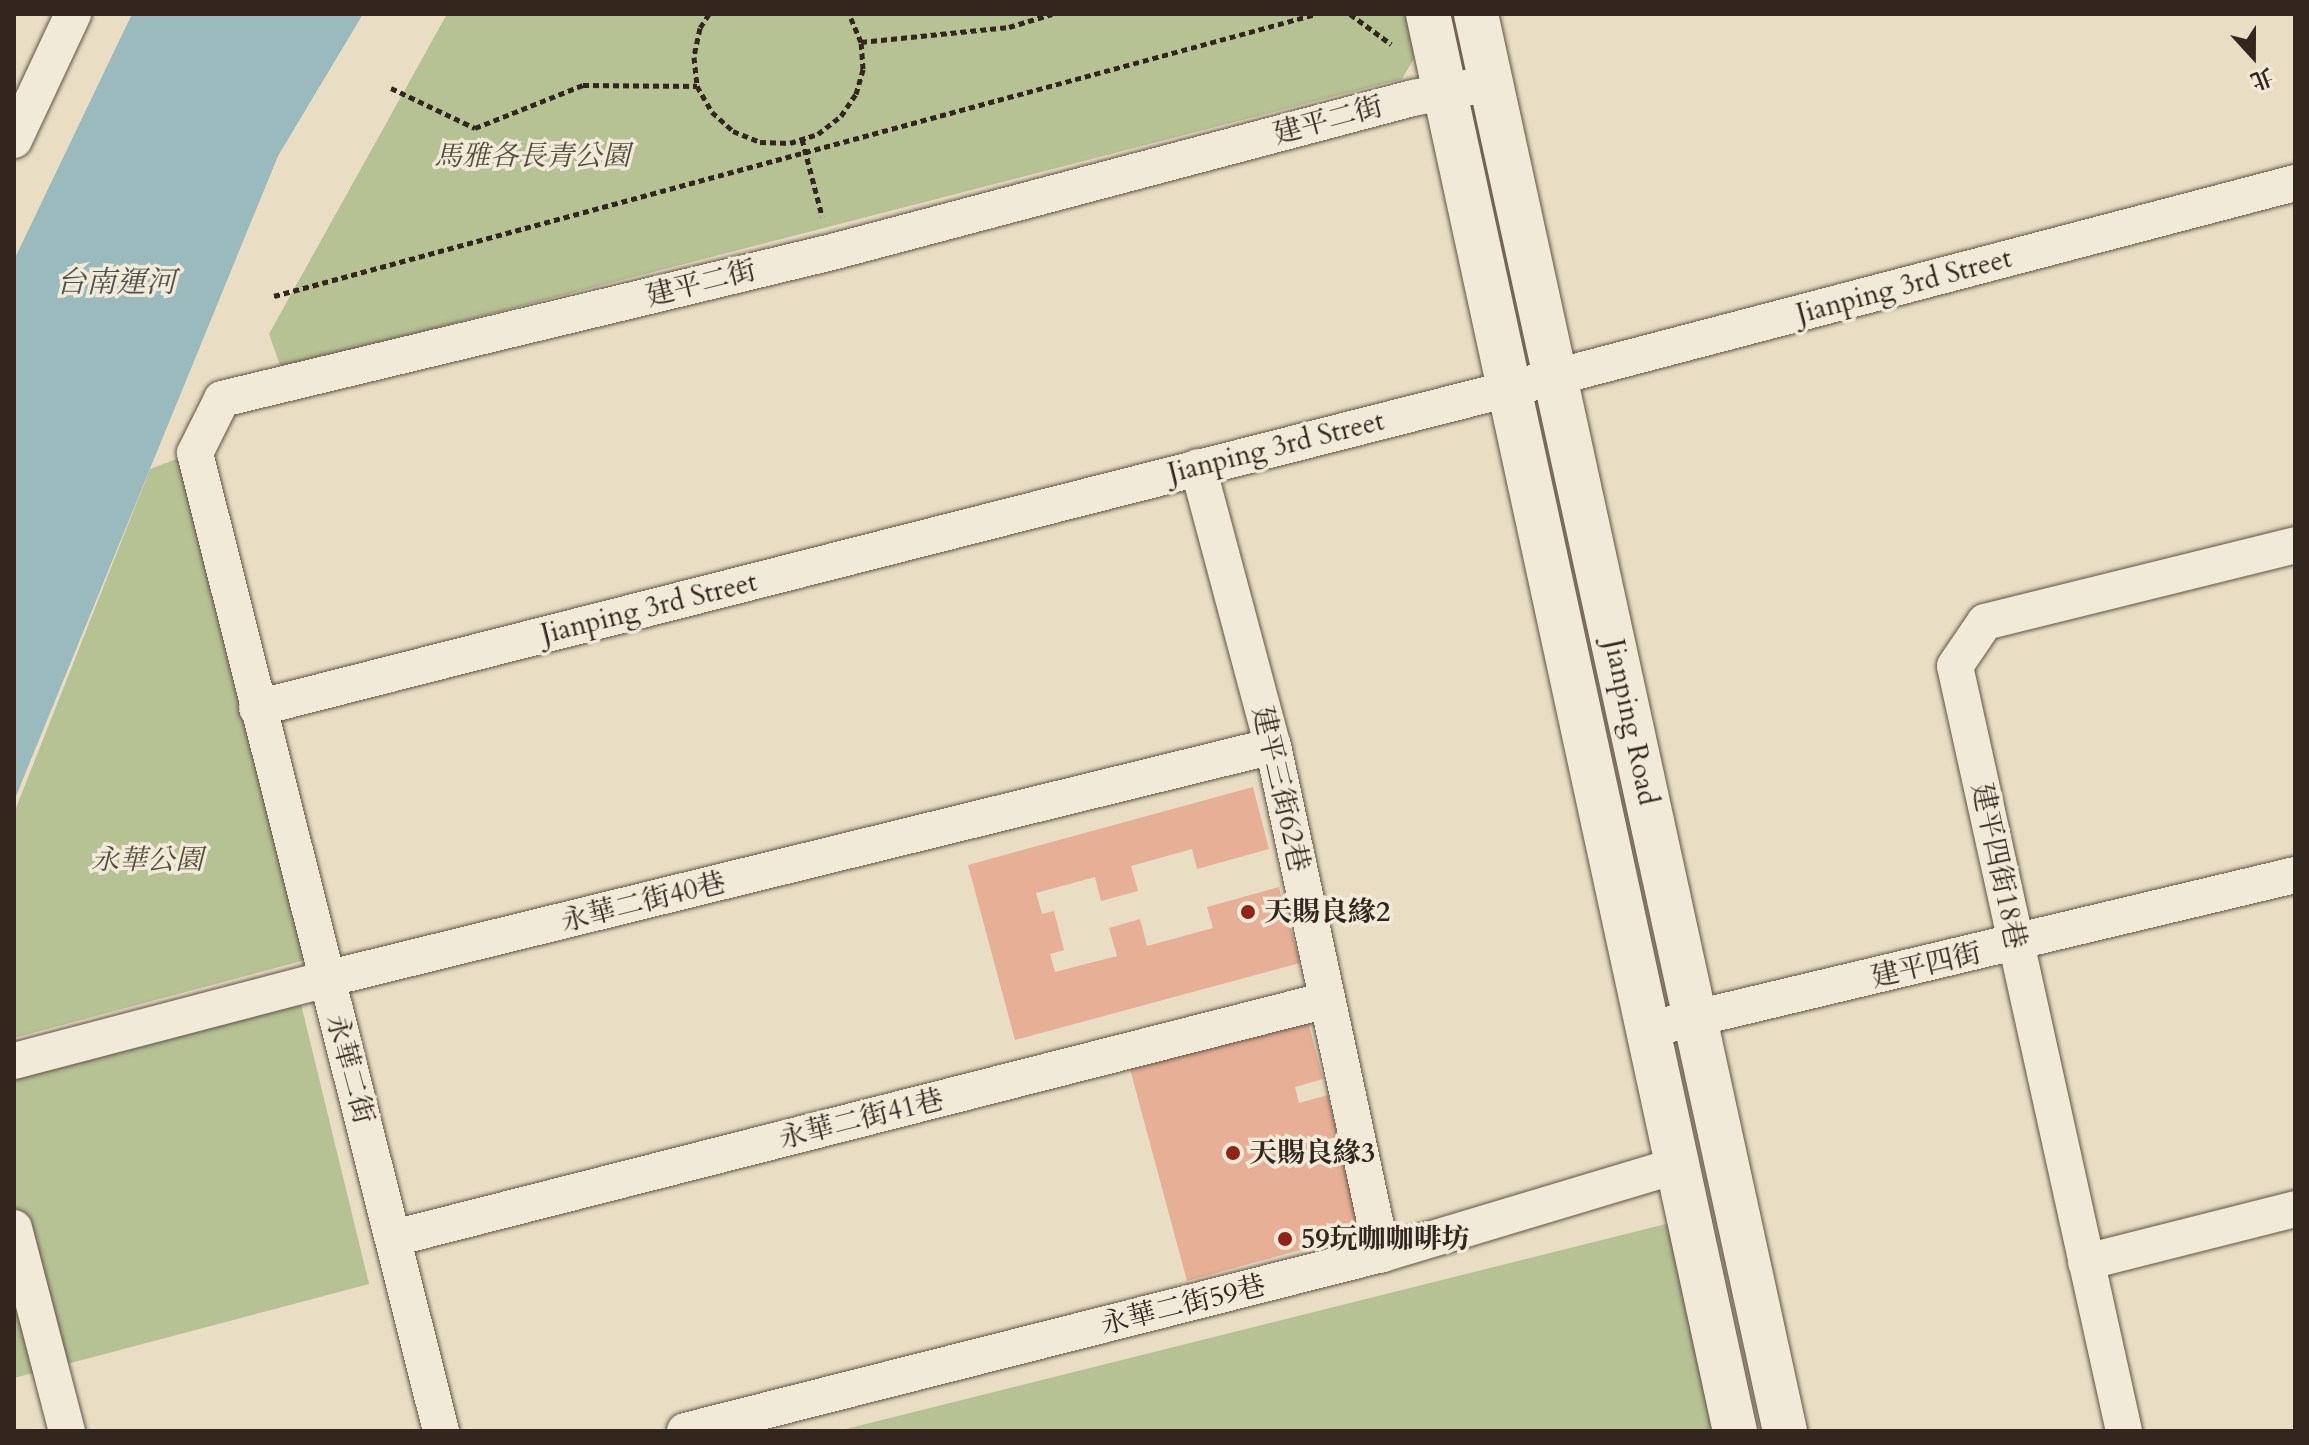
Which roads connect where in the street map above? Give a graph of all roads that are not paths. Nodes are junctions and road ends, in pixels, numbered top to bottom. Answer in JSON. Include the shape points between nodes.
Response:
{"nodes":[{"id":1,"x":73,"y":14,"type":"edge"},
{"id":2,"x":1428,"y":14,"type":"edge"},
{"id":3,"x":1476,"y":14,"type":"edge"},
{"id":4,"x":1492,"y":83,"type":"junction"},
{"id":5,"x":1429,"y":95,"type":"junction"},
{"id":6,"x":14,"y":140,"type":"edge"},
{"id":7,"x":2295,"y":183,"type":"edge"},
{"id":8,"x":1556,"y":377,"type":"junction"},
{"id":9,"x":1508,"y":387,"type":"junction"},
{"id":10,"x":1198,"y":467,"type":"junction"},
{"id":11,"x":2295,"y":545,"type":"edge"},
{"id":12,"x":257,"y":708,"type":"junction"},
{"id":13,"x":1273,"y":746,"type":"junction"},
{"id":14,"x":2295,"y":875,"type":"edge"},
{"id":15,"x":2016,"y":944,"type":"junction"},
{"id":16,"x":326,"y":979,"type":"junction"},
{"id":17,"x":1327,"y":1000,"type":"junction"},
{"id":18,"x":1695,"y":1019,"type":"junction"},
{"id":19,"x":1650,"y":1029,"type":"junction"},
{"id":20,"x":14,"y":1061,"type":"edge"},
{"id":21,"x":1678,"y":1165,"type":"junction"},
{"id":22,"x":2295,"y":1209,"type":"edge"},
{"id":23,"x":14,"y":1228,"type":"edge"},
{"id":24,"x":394,"y":1238,"type":"junction"},
{"id":25,"x":1382,"y":1254,"type":"junction"},
{"id":26,"x":2086,"y":1262,"type":"junction"},
{"id":27,"x":67,"y":1431,"type":"edge"},
{"id":28,"x":441,"y":1431,"type":"edge"},
{"id":29,"x":685,"y":1431,"type":"edge"},
{"id":30,"x":1735,"y":1431,"type":"edge"},
{"id":31,"x":1785,"y":1431,"type":"edge"},
{"id":32,"x":2124,"y":1431,"type":"edge"}],
"edges":[{"from":1,"to":6,"type":"street"},
{"from":2,"to":5,"type":"street","name":"Jianping Road"},
{"from":3,"to":4,"type":"street","name":"Jianping Road"},
{"from":4,"to":5,"type":"street","name":"建平二街"},
{"from":4,"to":8,"type":"street","name":"Jianping Road"},
{"from":5,"to":9,"type":"street","name":"Jianping Road"},
{"from":5,"to":12,"type":"street","name":"建平二街","via":[[832,252],[222,399],[195,453]]},
{"from":7,"to":8,"type":"street","name":"Jianping 3rd Street"},
{"from":8,"to":9,"type":"street","name":"Jianping 3rd Street"},
{"from":8,"to":18,"type":"street","name":"Jianping Road"},
{"from":9,"to":10,"type":"street","name":"Jianping 3rd Street"},
{"from":9,"to":19,"type":"street","name":"Jianping Road"},
{"from":10,"to":12,"type":"street","name":"Jianping 3rd Street"},
{"from":10,"to":13,"type":"street","name":"建平三街62巷"},
{"from":11,"to":15,"type":"street","name":"建平四街18巷","via":[[1985,622],[1955,666]]},
{"from":12,"to":16,"type":"street","name":"永華二街"},
{"from":13,"to":16,"type":"street","name":"永華二街40巷"},
{"from":13,"to":17,"type":"street","name":"建平三街62巷"},
{"from":14,"to":15,"type":"street","name":"建平四街"},
{"from":15,"to":18,"type":"street","name":"建平四街"},
{"from":15,"to":26,"type":"street","name":"建平四街18巷"},
{"from":16,"to":20,"type":"street","name":"永華二街40巷"},
{"from":16,"to":24,"type":"street","name":"永華二街"},
{"from":17,"to":24,"type":"street","name":"永華二街41巷"},
{"from":17,"to":25,"type":"street","name":"建平三街62巷"},
{"from":18,"to":19,"type":"street","name":"建平四街"},
{"from":18,"to":31,"type":"street","name":"Jianping Road"},
{"from":19,"to":21,"type":"street","name":"Jianping Road"},
{"from":21,"to":25,"type":"street","name":"永華二街59巷"},
{"from":21,"to":30,"type":"street","name":"Jianping Road"},
{"from":22,"to":26,"type":"street"},
{"from":23,"to":27,"type":"street"},
{"from":24,"to":28,"type":"street","name":"永華二街"},
{"from":25,"to":29,"type":"street","name":"永華二街59巷"},
{"from":26,"to":32,"type":"street","name":"建平四街18巷"}]}
